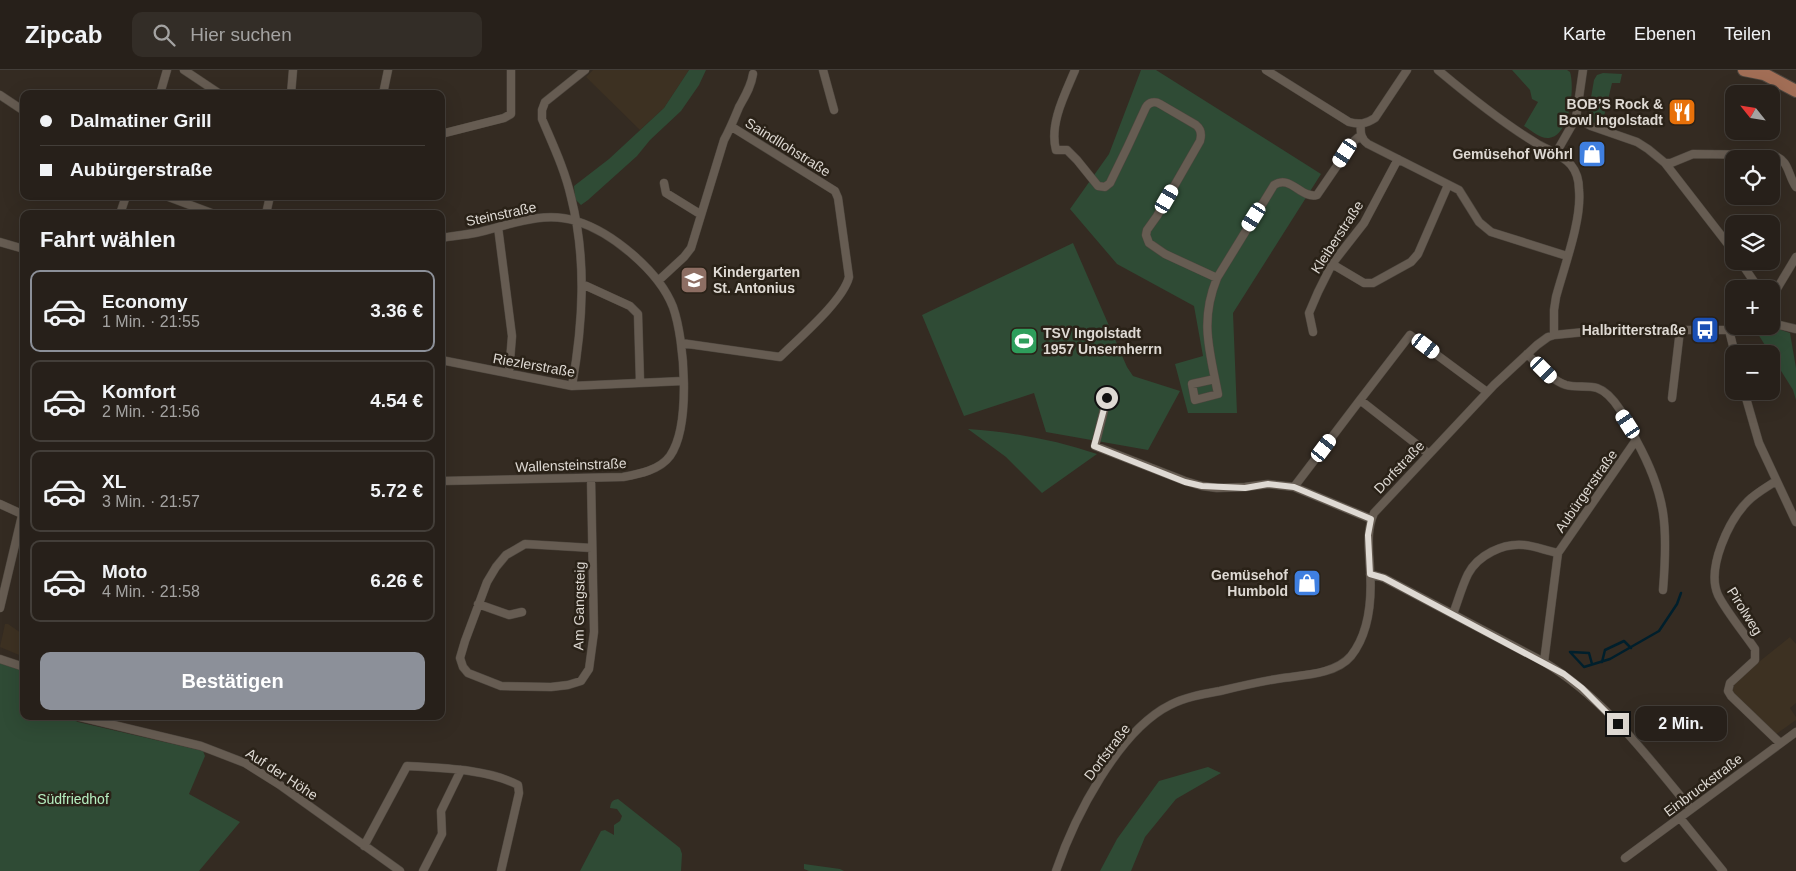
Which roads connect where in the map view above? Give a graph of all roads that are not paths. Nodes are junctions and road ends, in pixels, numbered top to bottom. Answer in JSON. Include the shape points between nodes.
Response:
{"nodes":[{"id":1,"x":167,"y":70,"type":"edge"},
{"id":2,"x":184,"y":70,"type":"edge"},
{"id":3,"x":293,"y":70,"type":"edge"},
{"id":4,"x":388,"y":70,"type":"edge"},
{"id":5,"x":511,"y":70,"type":"edge"},
{"id":6,"x":585,"y":70,"type":"edge"},
{"id":7,"x":823,"y":70,"type":"edge"},
{"id":8,"x":1075,"y":70,"type":"edge"},
{"id":9,"x":1266,"y":70,"type":"edge"},
{"id":10,"x":1407,"y":70,"type":"edge"},
{"id":11,"x":1438,"y":70,"type":"edge"},
{"id":12,"x":1744,"y":70,"type":"edge"},
{"id":13,"x":1583,"y":71,"type":"edge"},
{"id":14,"x":753,"y":74,"type":"dead end"},
{"id":15,"x":161,"y":90,"type":"edge"},
{"id":16,"x":214,"y":90,"type":"edge"},
{"id":17,"x":291,"y":90,"type":"edge"},
{"id":18,"x":384,"y":90,"type":"edge"},
{"id":19,"x":1796,"y":91,"type":"edge"},
{"id":20,"x":0,"y":94,"type":"edge"},
{"id":21,"x":20,"y":108,"type":"edge"},
{"id":22,"x":834,"y":110,"type":"dead end"},
{"id":23,"x":1576,"y":118,"type":"junction"},
{"id":24,"x":1361,"y":124,"type":"junction"},
{"id":25,"x":732,"y":127,"type":"junction"},
{"id":26,"x":445,"y":133,"type":"edge"},
{"id":27,"x":1361,"y":135,"type":"junction"},
{"id":28,"x":1556,"y":153,"type":"junction"},
{"id":29,"x":1398,"y":159,"type":"junction"},
{"id":30,"x":1665,"y":163,"type":"junction"},
{"id":31,"x":664,"y":183,"type":"dead end"},
{"id":32,"x":1448,"y":185,"type":"junction"},
{"id":33,"x":1796,"y":187,"type":"edge"},
{"id":34,"x":177,"y":200,"type":"edge"},
{"id":35,"x":203,"y":210,"type":"edge"},
{"id":36,"x":700,"y":214,"type":"junction"},
{"id":37,"x":576,"y":221,"type":"junction"},
{"id":38,"x":498,"y":227,"type":"junction"},
{"id":39,"x":445,"y":237,"type":"edge"},
{"id":40,"x":1725,"y":240,"type":"edge"},
{"id":41,"x":0,"y":242,"type":"edge"},
{"id":42,"x":20,"y":248,"type":"edge"},
{"id":43,"x":1567,"y":256,"type":"junction"},
{"id":44,"x":1796,"y":257,"type":"edge"},
{"id":45,"x":1332,"y":264,"type":"junction"},
{"id":46,"x":1217,"y":278,"type":"junction"},
{"id":47,"x":658,"y":281,"type":"junction"},
{"id":48,"x":582,"y":284,"type":"junction"},
{"id":49,"x":1780,"y":284,"type":"edge"},
{"id":50,"x":1780,"y":325,"type":"edge"},
{"id":51,"x":1796,"y":329,"type":"edge"},
{"id":52,"x":1680,"y":330,"type":"junction"},
{"id":53,"x":1725,"y":330,"type":"edge"},
{"id":54,"x":1313,"y":332,"type":"dead end"},
{"id":55,"x":1554,"y":335,"type":"junction"},
{"id":56,"x":681,"y":343,"type":"junction"},
{"id":57,"x":1527,"y":354,"type":"junction"},
{"id":58,"x":445,"y":361,"type":"edge"},
{"id":59,"x":510,"y":373,"type":"junction"},
{"id":60,"x":1215,"y":379,"type":"dead end"},
{"id":61,"x":683,"y":381,"type":"junction"},
{"id":62,"x":640,"y":382,"type":"junction"},
{"id":63,"x":572,"y":386,"type":"junction"},
{"id":64,"x":1487,"y":392,"type":"junction"},
{"id":65,"x":1107,"y":398,"type":"dead end"},
{"id":66,"x":1672,"y":398,"type":"dead end"},
{"id":67,"x":1360,"y":400,"type":"junction"},
{"id":68,"x":1747,"y":400,"type":"edge"},
{"id":69,"x":1636,"y":440,"type":"junction"},
{"id":70,"x":1429,"y":454,"type":"junction"},
{"id":71,"x":591,"y":478,"type":"junction"},
{"id":72,"x":1776,"y":481,"type":"junction"},
{"id":73,"x":445,"y":483,"type":"edge"},
{"id":74,"x":1294,"y":487,"type":"junction"},
{"id":75,"x":0,"y":504,"type":"edge"},
{"id":76,"x":20,"y":511,"type":"edge"},
{"id":77,"x":1371,"y":519,"type":"junction"},
{"id":78,"x":1796,"y":522,"type":"edge"},
{"id":79,"x":20,"y":525,"type":"edge"},
{"id":80,"x":592,"y":548,"type":"junction"},
{"id":81,"x":1558,"y":553,"type":"junction"},
{"id":82,"x":1370,"y":574,"type":"junction"},
{"id":83,"x":1663,"y":590,"type":"dead end"},
{"id":84,"x":478,"y":604,"type":"junction"},
{"id":85,"x":0,"y":608,"type":"edge"},
{"id":86,"x":522,"y":612,"type":"dead end"},
{"id":87,"x":1453,"y":614,"type":"junction"},
{"id":88,"x":0,"y":658,"type":"edge"},
{"id":89,"x":1544,"y":662,"type":"junction"},
{"id":90,"x":20,"y":666,"type":"edge"},
{"id":91,"x":93,"y":720,"type":"edge"},
{"id":92,"x":1796,"y":732,"type":"edge"},
{"id":93,"x":1780,"y":743,"type":"junction"},
{"id":94,"x":461,"y":770,"type":"junction"},
{"id":95,"x":1691,"y":809,"type":"junction"},
{"id":96,"x":1680,"y":818,"type":"junction"},
{"id":97,"x":364,"y":846,"type":"junction"},
{"id":98,"x":1625,"y":858,"type":"dead end"},
{"id":99,"x":400,"y":871,"type":"edge"},
{"id":100,"x":423,"y":871,"type":"edge"},
{"id":101,"x":501,"y":871,"type":"edge"},
{"id":102,"x":1056,"y":871,"type":"edge"},
{"id":103,"x":1723,"y":871,"type":"edge"}],
"edges":[{"from":1,"to":15,"type":"street"},
{"from":2,"to":16,"type":"street"},
{"from":3,"to":17,"type":"street"},
{"from":4,"to":18,"type":"street"},
{"from":5,"to":26,"type":"street","via":[[510,114]]},
{"from":6,"to":37,"type":"street","via":[[545,102],[542,110],[542,119],[572,198]]},
{"from":7,"to":22,"type":"street"},
{"from":8,"to":46,"type":"street","via":[[1056,123],[1056,150],[1067,150],[1095,184],[1102,187],[1110,183],[1150,103],[1158,102],[1196,125],[1201,132],[1200,141],[1146,235],[1150,245],[1171,258]]},
{"from":9,"to":24,"type":"street","via":[[1349,122]]},
{"from":10,"to":24,"type":"street","via":[[1375,118]]},
{"from":11,"to":28,"type":"street","via":[[1474,100]]},
{"from":12,"to":19,"type":"main road","via":[[1764,74]]},
{"from":13,"to":23,"type":"street"},
{"from":14,"to":25,"type":"street","via":[[751,87]]},
{"from":20,"to":21,"type":"street"},
{"from":23,"to":28,"type":"street"},
{"from":23,"to":30,"type":"street","via":[[1637,142]]},
{"from":24,"to":27,"type":"street"},
{"from":25,"to":36,"type":"street","via":[[724,140]]},
{"from":25,"to":56,"type":"street","name":"Saindllohstraße","via":[[835,191],[849,277],[847,287],[780,357]]},
{"from":27,"to":29,"type":"street","via":[[1368,144]]},
{"from":27,"to":46,"type":"street","via":[[1317,195],[1310,196],[1284,181],[1274,185]]},
{"from":28,"to":43,"type":"street","via":[[1570,164],[1580,189],[1579,210]]},
{"from":29,"to":32,"type":"street"},
{"from":29,"to":45,"type":"street","name":"Kleiberstraße","via":[[1364,223]]},
{"from":30,"to":33,"type":"street","via":[[1693,154],[1774,155],[1786,164]]},
{"from":30,"to":40,"type":"street"},
{"from":31,"to":36,"type":"street","via":[[666,193]]},
{"from":32,"to":43,"type":"street","via":[[1459,190],[1486,229]]},
{"from":32,"to":45,"type":"street","via":[[1418,254],[1411,262],[1373,283],[1364,283]]},
{"from":34,"to":35,"type":"street"},
{"from":36,"to":47,"type":"street","via":[[691,248]]},
{"from":37,"to":38,"type":"street","name":"Steinstraße","via":[[543,218]]},
{"from":37,"to":47,"type":"street","name":"Steinstraße","via":[[620,245]]},
{"from":37,"to":48,"type":"street"},
{"from":38,"to":39,"type":"street","name":"Steinstraße"},
{"from":38,"to":59,"type":"street","via":[[512,336]]},
{"from":41,"to":42,"type":"street"},
{"from":43,"to":55,"type":"street","via":[[1556,297]]},
{"from":44,"to":49,"type":"street"},
{"from":45,"to":54,"type":"street","name":"Kleiberstraße","via":[[1309,314]]},
{"from":46,"to":60,"type":"street","via":[[1206,328]]},
{"from":47,"to":56,"type":"street","name":"Steinstraße","via":[[672,307]]},
{"from":48,"to":62,"type":"street","via":[[630,306],[638,314]]},
{"from":48,"to":63,"type":"street","via":[[581,330]]},
{"from":50,"to":51,"type":"street"},
{"from":52,"to":53,"type":"street","name":"Dorfstraße"},
{"from":52,"to":55,"type":"street","name":"Dorfstraße","via":[[1605,330]]},
{"from":52,"to":66,"type":"street"},
{"from":55,"to":57,"type":"street","name":"Dorfstraße"},
{"from":56,"to":61,"type":"street","name":"Wallensteinstraße"},
{"from":57,"to":64,"type":"street","name":"Dorfstraße"},
{"from":57,"to":69,"type":"street","via":[[1552,378],[1567,385],[1596,387],[1603,391],[1618,408]]},
{"from":58,"to":59,"type":"street","name":"Riezlerstraße"},
{"from":59,"to":63,"type":"street","name":"Riezlerstraße"},
{"from":61,"to":62,"type":"street","name":"Riezlerstraße"},
{"from":61,"to":71,"type":"street","name":"Wallensteinstraße","via":[[682,425],[669,457],[639,474]]},
{"from":62,"to":63,"type":"street","name":"Riezlerstraße"},
{"from":64,"to":67,"type":"street","via":[[1410,335]]},
{"from":64,"to":70,"type":"street","name":"Dorfstraße"},
{"from":65,"to":74,"type":"street","via":[[1094,446],[1202,486],[1245,488],[1268,484]]},
{"from":67,"to":70,"type":"street"},
{"from":67,"to":74,"type":"street"},
{"from":68,"to":72,"type":"street","via":[[1759,443]]},
{"from":69,"to":81,"type":"street","name":"Aubürgerstraße"},
{"from":69,"to":83,"type":"street","via":[[1649,463],[1665,519]]},
{"from":70,"to":77,"type":"street","name":"Dorfstraße"},
{"from":71,"to":73,"type":"street","name":"Wallensteinstraße"},
{"from":71,"to":80,"type":"street","name":"Am Gangsteig"},
{"from":72,"to":78,"type":"street"},
{"from":72,"to":93,"type":"street","name":"Pirolweg","via":[[1749,500],[1740,511],[1723,541],[1714,579],[1718,595],[1756,655],[1755,660],[1730,683],[1730,696]]},
{"from":74,"to":77,"type":"street"},
{"from":75,"to":76,"type":"street"},
{"from":77,"to":82,"type":"street","name":"Dorfstraße","via":[[1368,535]]},
{"from":79,"to":85,"type":"street"},
{"from":80,"to":84,"type":"street","name":"Am Gangsteig","via":[[525,544],[506,555],[496,567]]},
{"from":80,"to":84,"type":"street","name":"Am Gangsteig","via":[[594,632],[589,669],[581,680],[568,686],[501,686],[468,673],[460,658]]},
{"from":81,"to":87,"type":"street","name":"Aubürgerstraße","via":[[1525,545],[1491,552],[1468,574]]},
{"from":81,"to":89,"type":"street","name":"Aubürgerstraße"},
{"from":82,"to":87,"type":"street"},
{"from":82,"to":102,"type":"street","name":"Dorfstraße","via":[[1371,597],[1366,624],[1358,644],[1345,661],[1317,672],[1184,699],[1148,720],[1123,746],[1092,792]]},
{"from":84,"to":86,"type":"street","via":[[509,615]]},
{"from":87,"to":89,"type":"street"},
{"from":88,"to":90,"type":"street"},
{"from":89,"to":95,"type":"street","via":[[1582,688],[1639,746]]},
{"from":91,"to":97,"type":"street","name":"Auf der Höhe","via":[[185,741],[229,756],[257,770]]},
{"from":92,"to":93,"type":"street","name":"Einbruckstraße"},
{"from":93,"to":95,"type":"street","name":"Einbruckstraße"},
{"from":94,"to":97,"type":"street","via":[[407,766]]},
{"from":94,"to":100,"type":"street","via":[[441,811],[442,834]]},
{"from":94,"to":101,"type":"street","via":[[508,779],[518,785],[519,793]]},
{"from":95,"to":96,"type":"street","name":"Einbruckstraße"},
{"from":96,"to":98,"type":"street","name":"Einbruckstraße"},
{"from":96,"to":103,"type":"street"},
{"from":97,"to":99,"type":"street","name":"Auf der Höhe"}]}
